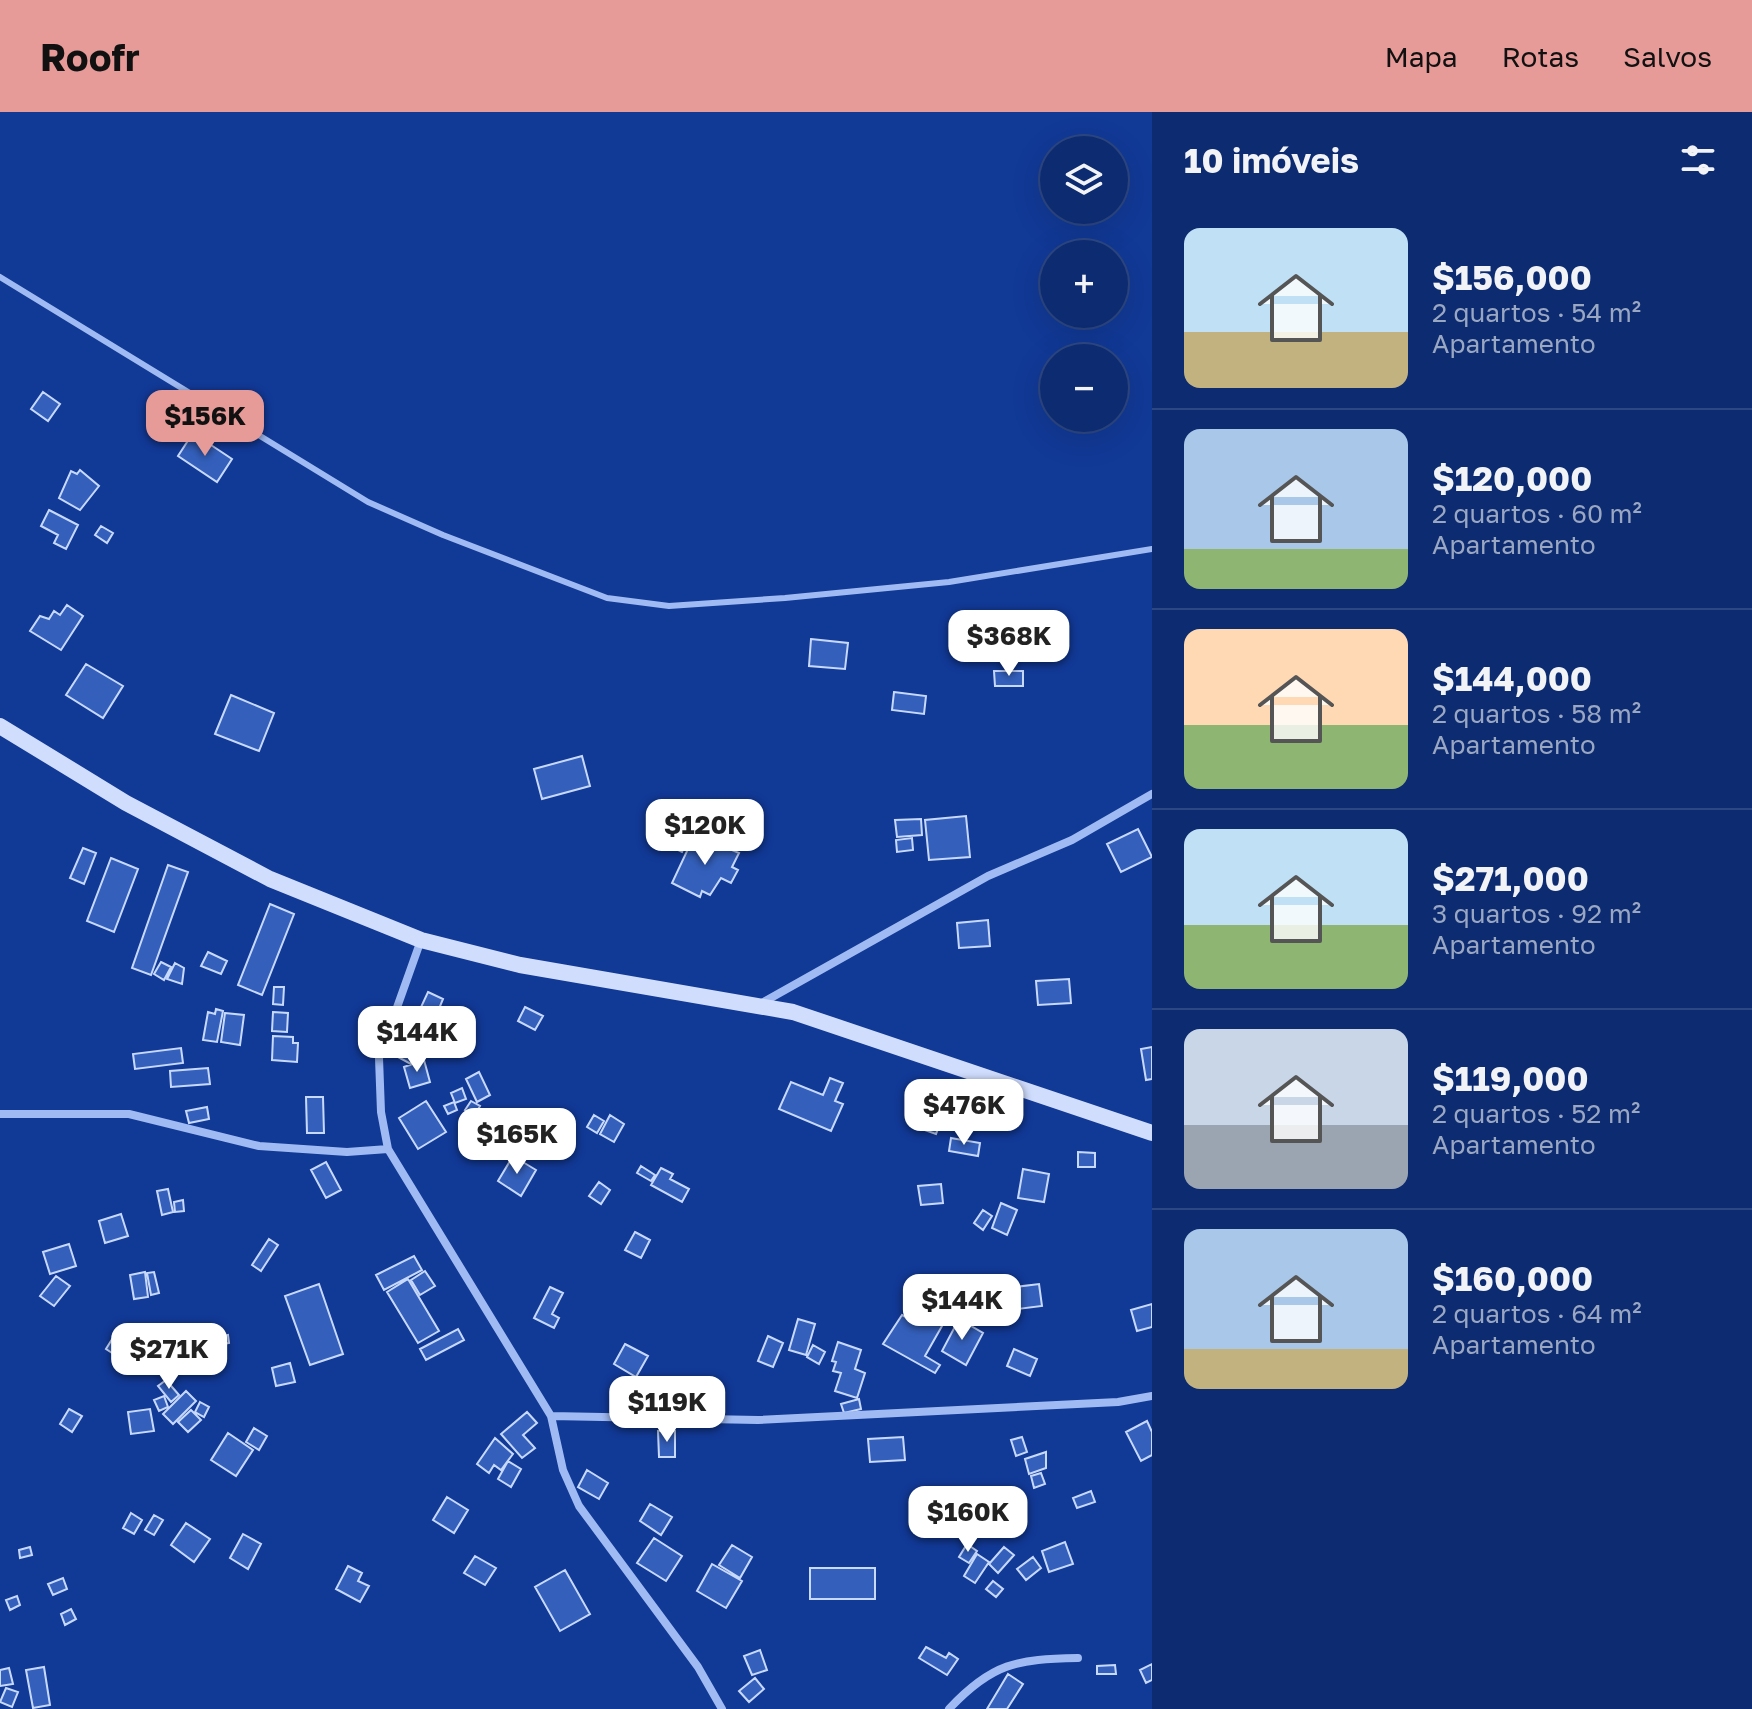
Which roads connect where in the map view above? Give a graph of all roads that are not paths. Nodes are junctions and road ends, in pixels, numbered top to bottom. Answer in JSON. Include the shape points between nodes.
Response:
{"nodes":[{"id":1,"x":0,"y":277,"type":"edge"},
{"id":2,"x":1152,"y":549,"type":"edge"},
{"id":3,"x":0,"y":726,"type":"edge"},
{"id":4,"x":1152,"y":794,"type":"edge"},
{"id":5,"x":421,"y":940,"type":"junction"},
{"id":6,"x":759,"y":1005,"type":"junction"},
{"id":7,"x":0,"y":1114,"type":"edge"},
{"id":8,"x":1152,"y":1133,"type":"edge"},
{"id":9,"x":388,"y":1149,"type":"junction"},
{"id":10,"x":1152,"y":1396,"type":"edge"},
{"id":11,"x":551,"y":1416,"type":"junction"},
{"id":12,"x":1078,"y":1658,"type":"dead end"},
{"id":13,"x":722,"y":1709,"type":"edge"},
{"id":14,"x":949,"y":1709,"type":"edge"}],
"edges":[{"from":1,"to":2,"type":"lane","via":[[368,502],[607,598],[669,606],[785,598],[949,582]]},
{"from":3,"to":5,"type":"street","via":[[126,803],[270,879]]},
{"from":4,"to":6,"type":"street","via":[[1072,840],[988,876]]},
{"from":5,"to":6,"type":"street","via":[[520,965]]},
{"from":5,"to":9,"type":"street","via":[[379,1058]]},
{"from":6,"to":8,"type":"street","via":[[829,1023]]},
{"from":7,"to":9,"type":"street","via":[[129,1114],[259,1146]]},
{"from":9,"to":11,"type":"street"},
{"from":10,"to":11,"type":"street","via":[[758,1420]]},
{"from":11,"to":13,"type":"street","via":[[563,1470],[579,1506],[698,1667]]},
{"from":12,"to":14,"type":"street","via":[[1000,1666]]}]}
